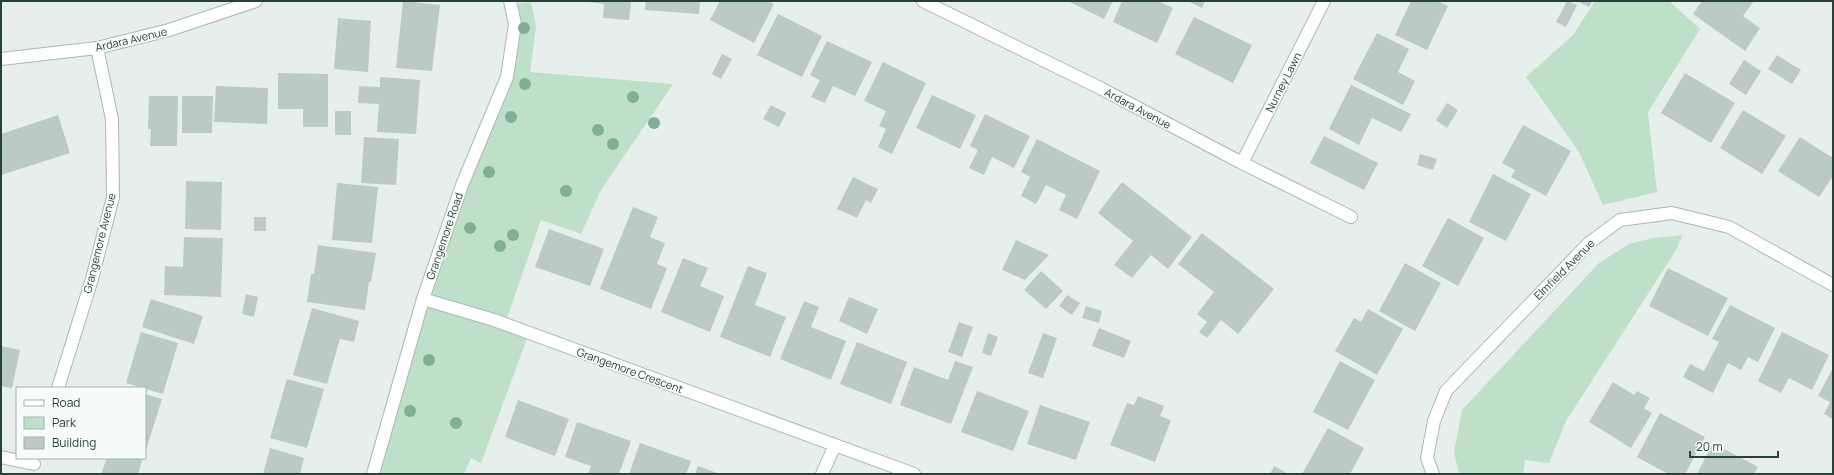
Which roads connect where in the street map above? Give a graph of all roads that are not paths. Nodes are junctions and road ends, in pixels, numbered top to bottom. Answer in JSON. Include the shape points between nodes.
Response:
{"nodes":[{"id":1,"x":510,"y":1,"type":"edge"},
{"id":2,"x":922,"y":1,"type":"edge"},
{"id":3,"x":1324,"y":1,"type":"edge"},
{"id":4,"x":253,"y":2,"type":"edge"},
{"id":5,"x":97,"y":48,"type":"junction"},
{"id":6,"x":1,"y":59,"type":"edge"},
{"id":7,"x":1242,"y":163,"type":"junction"},
{"id":8,"x":1351,"y":217,"type":"dead end"},
{"id":9,"x":1833,"y":285,"type":"edge"},
{"id":10,"x":423,"y":299,"type":"junction"},
{"id":11,"x":58,"y":387,"type":"edge"},
{"id":12,"x":835,"y":445,"type":"junction"},
{"id":13,"x":1,"y":457,"type":"edge"},
{"id":14,"x":33,"y":465,"type":"edge"},
{"id":15,"x":373,"y":474,"type":"edge"},
{"id":16,"x":822,"y":474,"type":"edge"},
{"id":17,"x":914,"y":474,"type":"edge"},
{"id":18,"x":1433,"y":474,"type":"edge"}],
"edges":[{"from":1,"to":10,"type":"street","name":"Grangemore Road","via":[[515,24],[507,77],[462,185]]},
{"from":2,"to":7,"type":"street","name":"Ardara Avenue","via":[[1102,89]]},
{"from":3,"to":7,"type":"street","name":"Nurney Lawn"},
{"from":4,"to":5,"type":"street","name":"Ardara Avenue","via":[[169,30]]},
{"from":5,"to":6,"type":"street","name":"Ardara Avenue"},
{"from":5,"to":11,"type":"street","name":"Grangemore Avenue","via":[[112,119],[113,197],[92,279]]},
{"from":7,"to":8,"type":"street","name":"Ardara Avenue"},
{"from":9,"to":18,"type":"street","name":"Elmfield Avenue","via":[[1730,227],[1672,212],[1620,220],[1589,243],[1446,391],[1434,421],[1426,458]]},
{"from":10,"to":12,"type":"street","name":"Grangemore Crescent","via":[[494,320]]},
{"from":10,"to":15,"type":"street","name":"Grangemore Road"},
{"from":12,"to":16,"type":"street"},
{"from":12,"to":17,"type":"street","name":"Grangemore Crescent"},
{"from":13,"to":14,"type":"street"}]}
